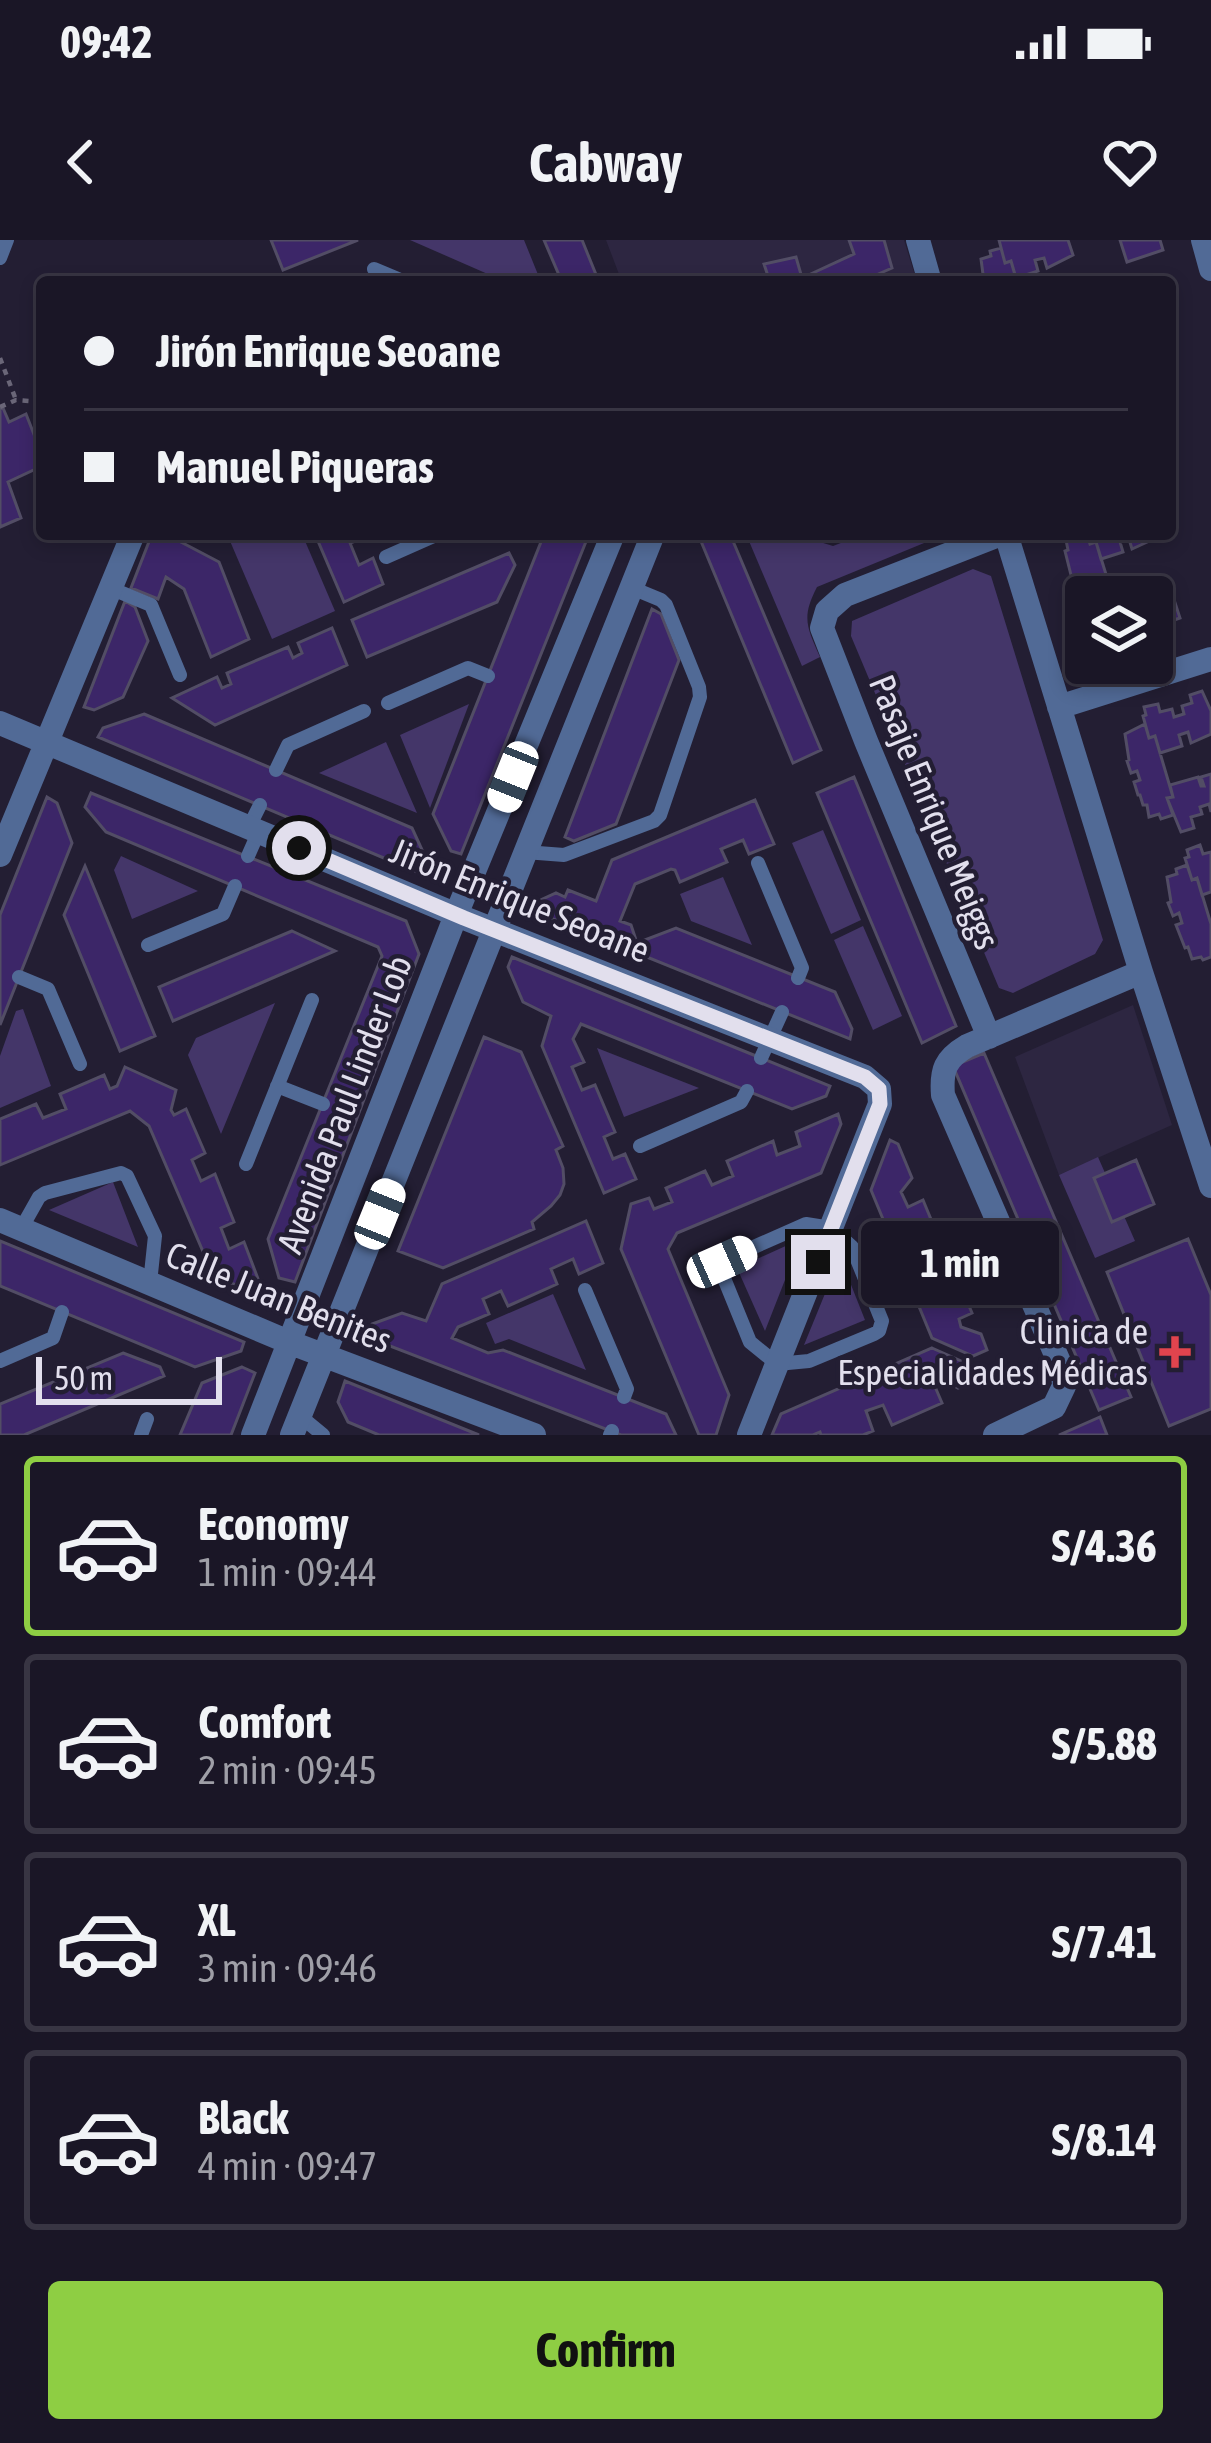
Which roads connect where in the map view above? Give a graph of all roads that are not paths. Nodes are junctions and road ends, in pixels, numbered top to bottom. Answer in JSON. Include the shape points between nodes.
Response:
{"nodes":[{"id":1,"x":8,"y":240,"type":"edge"},
{"id":2,"x":918,"y":240,"type":"edge"},
{"id":3,"x":1203,"y":240,"type":"edge"},
{"id":4,"x":0,"y":258,"type":"edge"},
{"id":5,"x":374,"y":268,"type":"dead end"},
{"id":6,"x":1211,"y":268,"type":"edge"},
{"id":7,"x":392,"y":276,"type":"edge"},
{"id":8,"x":928,"y":276,"type":"edge"},
{"id":9,"x":131,"y":540,"type":"edge"},
{"id":10,"x":424,"y":540,"type":"edge"},
{"id":11,"x":610,"y":540,"type":"edge"},
{"id":12,"x":651,"y":540,"type":"edge"},
{"id":13,"x":988,"y":540,"type":"edge"},
{"id":14,"x":1006,"y":540,"type":"edge"},
{"id":15,"x":386,"y":557,"type":"dead end"},
{"id":16,"x":110,"y":588,"type":"junction"},
{"id":17,"x":632,"y":588,"type":"junction"},
{"id":18,"x":1211,"y":659,"type":"edge"},
{"id":19,"x":180,"y":675,"type":"dead end"},
{"id":20,"x":488,"y":676,"type":"dead end"},
{"id":21,"x":541,"y":695,"type":"junction"},
{"id":22,"x":388,"y":703,"type":"dead end"},
{"id":23,"x":1059,"y":707,"type":"junction"},
{"id":24,"x":364,"y":711,"type":"dead end"},
{"id":25,"x":582,"y":711,"type":"junction"},
{"id":26,"x":0,"y":723,"type":"edge"},
{"id":27,"x":46,"y":741,"type":"junction"},
{"id":28,"x":276,"y":770,"type":"dead end"},
{"id":29,"x":256,"y":821,"type":"junction"},
{"id":30,"x":525,"y":852,"type":"junction"},
{"id":31,"x":0,"y":855,"type":"edge"},
{"id":32,"x":248,"y":856,"type":"dead end"},
{"id":33,"x":758,"y":863,"type":"dead end"},
{"id":34,"x":235,"y":886,"type":"dead end"},
{"id":35,"x":457,"y":915,"type":"junction"},
{"id":36,"x":496,"y":931,"type":"junction"},
{"id":37,"x":148,"y":945,"type":"dead end"},
{"id":38,"x":1141,"y":972,"type":"junction"},
{"id":39,"x":19,"y":976,"type":"dead end"},
{"id":40,"x":798,"y":978,"type":"dead end"},
{"id":41,"x":312,"y":1000,"type":"dead end"},
{"id":42,"x":782,"y":1012,"type":"dead end"},
{"id":43,"x":988,"y":1036,"type":"junction"},
{"id":44,"x":766,"y":1048,"type":"junction"},
{"id":45,"x":80,"y":1064,"type":"dead end"},
{"id":46,"x":277,"y":1086,"type":"junction"},
{"id":47,"x":746,"y":1091,"type":"dead end"},
{"id":48,"x":322,"y":1104,"type":"dead end"},
{"id":49,"x":366,"y":1122,"type":"junction"},
{"id":50,"x":410,"y":1141,"type":"junction"},
{"id":51,"x":640,"y":1146,"type":"dead end"},
{"id":52,"x":246,"y":1164,"type":"dead end"},
{"id":53,"x":1211,"y":1186,"type":"edge"},
{"id":54,"x":11,"y":1225,"type":"edge"},
{"id":55,"x":831,"y":1228,"type":"junction"},
{"id":56,"x":151,"y":1283,"type":"junction"},
{"id":57,"x":585,"y":1290,"type":"dead end"},
{"id":58,"x":62,"y":1312,"type":"dead end"},
{"id":59,"x":291,"y":1343,"type":"junction"},
{"id":60,"x":324,"y":1355,"type":"junction"},
{"id":61,"x":0,"y":1361,"type":"edge"},
{"id":62,"x":777,"y":1364,"type":"junction"},
{"id":63,"x":624,"y":1397,"type":"dead end"},
{"id":64,"x":148,"y":1419,"type":"dead end"},
{"id":65,"x":296,"y":1425,"type":"edge"},
{"id":66,"x":141,"y":1435,"type":"edge"},
{"id":67,"x":254,"y":1435,"type":"edge"},
{"id":68,"x":323,"y":1435,"type":"edge"},
{"id":69,"x":534,"y":1435,"type":"edge"},
{"id":70,"x":749,"y":1435,"type":"edge"},
{"id":71,"x":995,"y":1435,"type":"edge"}],
"edges":[{"from":1,"to":4,"type":"lane"},
{"from":2,"to":8,"type":"street"},
{"from":3,"to":6,"type":"street"},
{"from":5,"to":7,"type":"lane"},
{"from":9,"to":16,"type":"street"},
{"from":10,"to":15,"type":"lane"},
{"from":11,"to":21,"type":"street","name":"Avenida Paul Linder Lob"},
{"from":12,"to":17,"type":"street","name":"Avenida Paul Linder Lob"},
{"from":13,"to":43,"type":"street","name":"Pasaje Enrique Meiggs","via":[[845,595],[825,614],[824,638]]},
{"from":14,"to":23,"type":"street"},
{"from":16,"to":19,"type":"lane","via":[[151,604]]},
{"from":16,"to":27,"type":"street"},
{"from":17,"to":25,"type":"street","name":"Avenida Paul Linder Lob"},
{"from":17,"to":30,"type":"lane","via":[[666,605],[699,687],[660,814],[564,855]]},
{"from":18,"to":23,"type":"street"},
{"from":20,"to":22,"type":"lane","via":[[468,668]]},
{"from":21,"to":25,"type":"street"},
{"from":21,"to":35,"type":"street","name":"Avenida Paul Linder Lob"},
{"from":23,"to":38,"type":"street"},
{"from":24,"to":28,"type":"lane","via":[[288,746]]},
{"from":25,"to":30,"type":"street","name":"Avenida Paul Linder Lob"},
{"from":26,"to":27,"type":"street","name":"Jirón Enrique Seoane"},
{"from":27,"to":29,"type":"street","name":"Jirón Enrique Seoane"},
{"from":27,"to":31,"type":"street"},
{"from":29,"to":32,"type":"lane"},
{"from":29,"to":35,"type":"street","name":"Jirón Enrique Seoane"},
{"from":30,"to":36,"type":"street","name":"Avenida Paul Linder Lob"},
{"from":33,"to":40,"type":"lane","via":[[802,968]]},
{"from":34,"to":37,"type":"lane","via":[[223,914]]},
{"from":35,"to":36,"type":"street","name":"Jirón Enrique Seoane"},
{"from":35,"to":49,"type":"street","name":"Avenida Paul Linder Lob"},
{"from":36,"to":44,"type":"street","name":"Jirón Enrique Seoane"},
{"from":36,"to":50,"type":"street","name":"Avenida Paul Linder Lob"},
{"from":38,"to":43,"type":"street"},
{"from":38,"to":53,"type":"street"},
{"from":39,"to":45,"type":"lane","via":[[48,989]]},
{"from":41,"to":46,"type":"lane"},
{"from":42,"to":44,"type":"lane"},
{"from":43,"to":71,"type":"street","via":[[945,1063],[943,1096],[1064,1386],[1045,1413]]},
{"from":44,"to":55,"type":"street","name":"Jirón Enrique Seoane","via":[[865,1077],[879,1089]]},
{"from":46,"to":48,"type":"lane"},
{"from":46,"to":52,"type":"lane"},
{"from":47,"to":51,"type":"lane","via":[[741,1102]]},
{"from":49,"to":50,"type":"street"},
{"from":49,"to":59,"type":"street","name":"Avenida Paul Linder Lob"},
{"from":50,"to":60,"type":"street","name":"Avenida Paul Linder Lob"},
{"from":54,"to":56,"type":"street","name":"Calle Juan Benites","via":[[79,1264]]},
{"from":54,"to":56,"type":"lane","via":[[45,1193],[122,1173],[155,1236]]},
{"from":55,"to":62,"type":"street"},
{"from":55,"to":62,"type":"lane","via":[[852,1247],[881,1326],[809,1361]]},
{"from":55,"to":62,"type":"lane","via":[[806,1224],[719,1266],[750,1342]]},
{"from":56,"to":59,"type":"street","name":"Calle Juan Benites"},
{"from":57,"to":63,"type":"lane"},
{"from":58,"to":61,"type":"lane","via":[[52,1338]]},
{"from":59,"to":60,"type":"street","name":"Calle Juan Benites"},
{"from":59,"to":67,"type":"street","name":"Avenida Paul Linder Lob"},
{"from":60,"to":65,"type":"street","name":"Avenida Paul Linder Lob"},
{"from":60,"to":69,"type":"street","name":"Calle Juan Benites"},
{"from":62,"to":70,"type":"street"},
{"from":64,"to":66,"type":"lane"},
{"from":65,"to":68,"type":"lane"}]}
